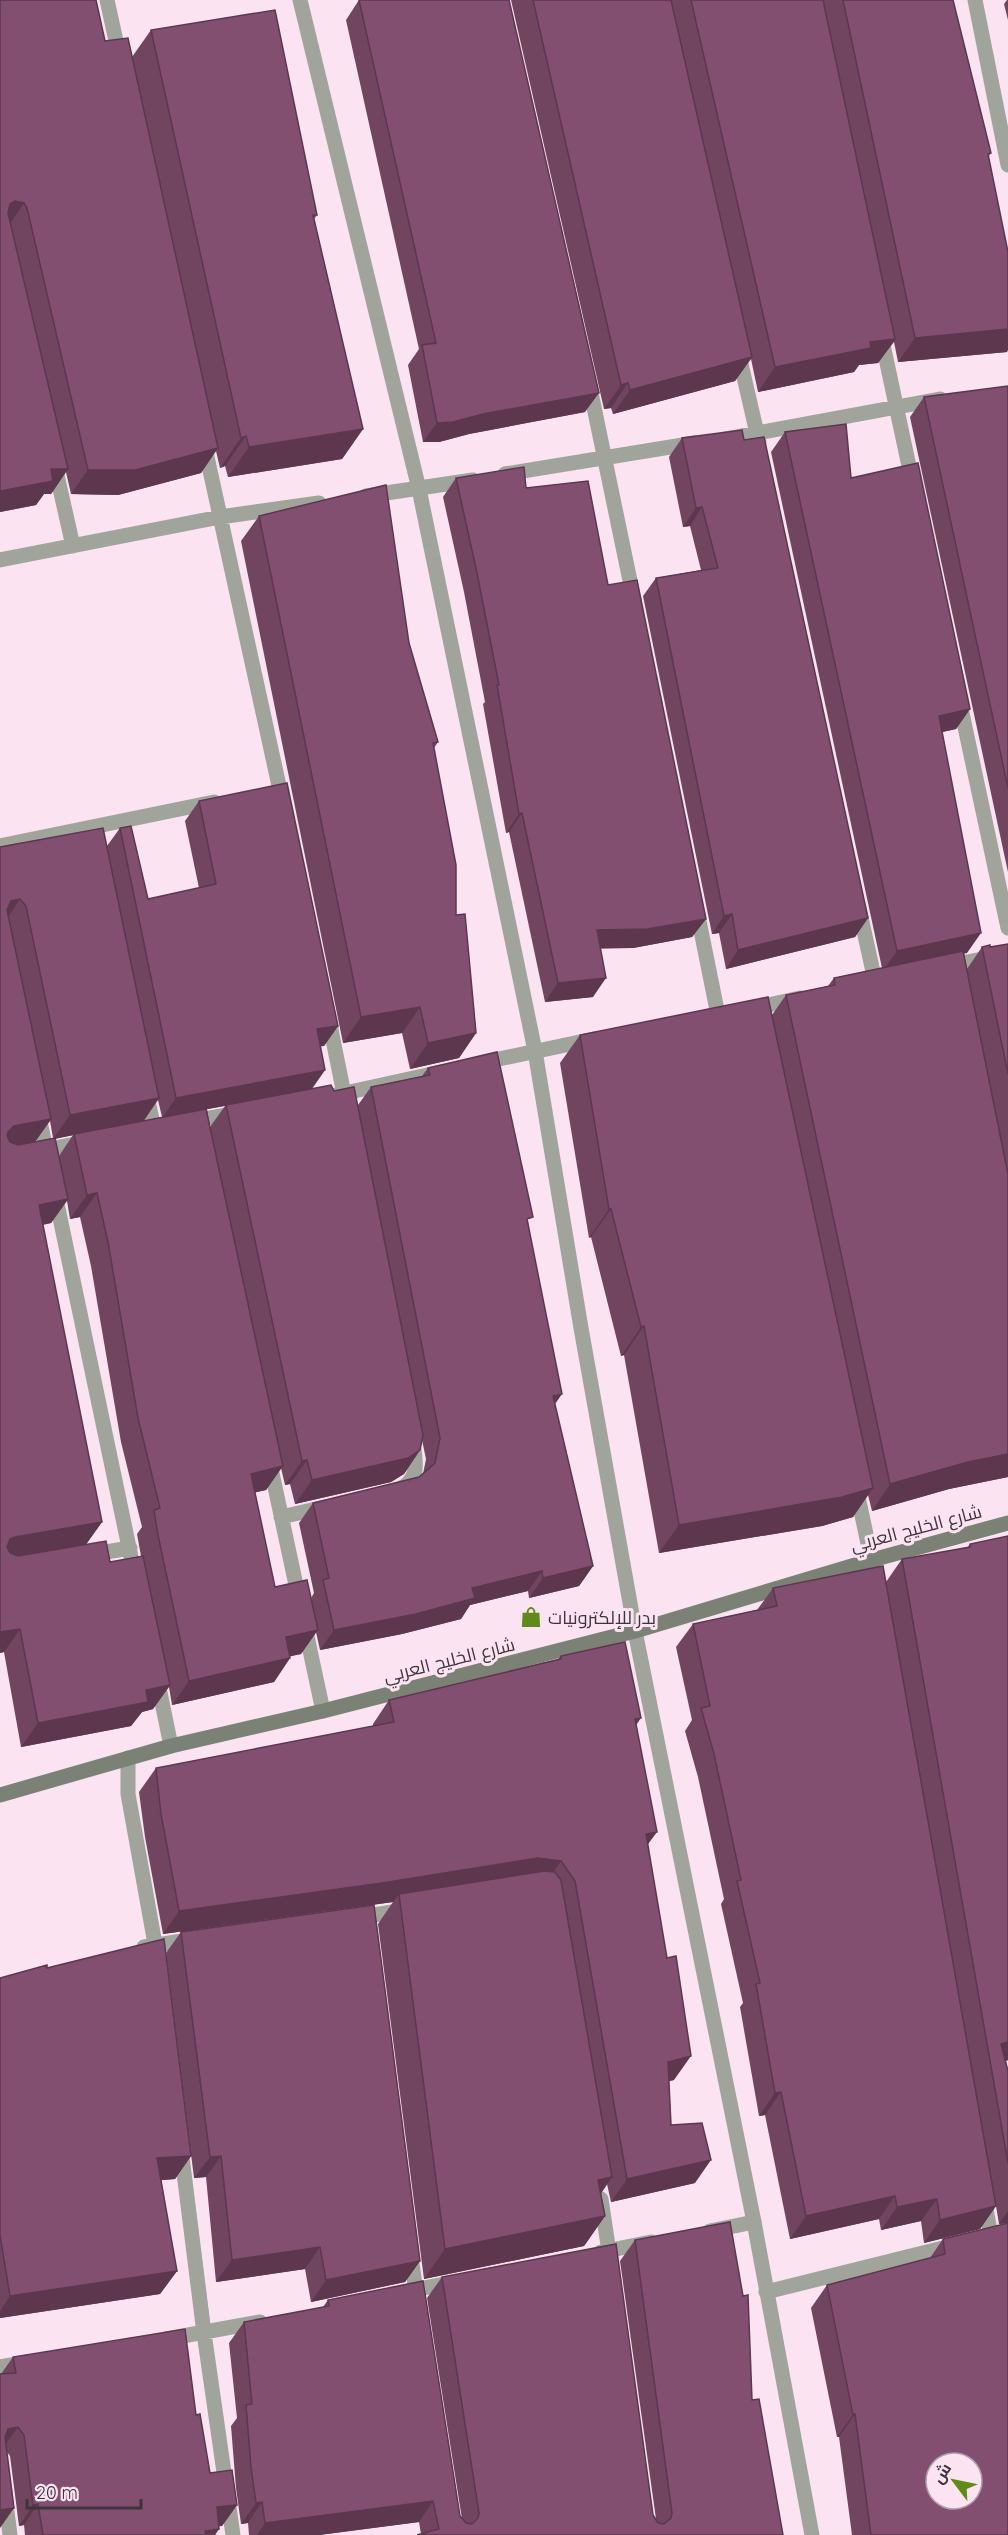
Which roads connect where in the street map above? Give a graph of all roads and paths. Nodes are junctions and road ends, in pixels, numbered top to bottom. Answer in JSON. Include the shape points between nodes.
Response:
{"nodes":[{"id":1,"x":107,"y":0,"type":"edge"},
{"id":2,"x":300,"y":0,"type":"edge"},
{"id":3,"x":975,"y":0,"type":"edge"},
{"id":4,"x":122,"y":69,"type":"edge"},
{"id":5,"x":1008,"y":165,"type":"edge"},
{"id":6,"x":879,"y":325,"type":"edge"},
{"id":7,"x":735,"y":340,"type":"edge"},
{"id":8,"x":584,"y":365,"type":"edge"},
{"id":9,"x":952,"y":397,"type":"edge"},
{"id":10,"x":896,"y":406,"type":"junction"},
{"id":11,"x":200,"y":425,"type":"edge"},
{"id":12,"x":757,"y":434,"type":"junction"},
{"id":13,"x":49,"y":442,"type":"edge"},
{"id":14,"x":605,"y":456,"type":"junction"},
{"id":15,"x":762,"y":457,"type":"edge"},
{"id":16,"x":419,"y":489,"type":"junction"},
{"id":17,"x":916,"y":499,"type":"edge"},
{"id":18,"x":220,"y":517,"type":"junction"},
{"id":19,"x":74,"y":546,"type":"junction"},
{"id":20,"x":0,"y":560,"type":"edge"},
{"id":21,"x":638,"y":619,"type":"edge"},
{"id":22,"x":956,"y":684,"type":"edge"},
{"id":23,"x":225,"y":800,"type":"edge"},
{"id":24,"x":287,"y":822,"type":"edge"},
{"id":25,"x":0,"y":846,"type":"edge"},
{"id":26,"x":692,"y":887,"type":"edge"},
{"id":27,"x":855,"y":888,"type":"edge"},
{"id":28,"x":1008,"y":928,"type":"edge"},
{"id":29,"x":1008,"y":954,"type":"edge"},
{"id":30,"x":930,"y":970,"type":"edge"},
{"id":31,"x":875,"y":981,"type":"edge"},
{"id":32,"x":820,"y":993,"type":"edge"},
{"id":33,"x":325,"y":1003,"type":"edge"},
{"id":34,"x":604,"y":1038,"type":"edge"},
{"id":35,"x":535,"y":1051,"type":"junction"},
{"id":36,"x":142,"y":1071,"type":"edge"},
{"id":37,"x":34,"y":1092,"type":"edge"},
{"id":38,"x":344,"y":1093,"type":"junction"},
{"id":39,"x":321,"y":1098,"type":"edge"},
{"id":40,"x":254,"y":1110,"type":"edge"},
{"id":41,"x":351,"y":1129,"type":"edge"},
{"id":42,"x":100,"y":1140,"type":"edge"},
{"id":43,"x":46,"y":1150,"type":"junction"},
{"id":44,"x":0,"y":1159,"type":"edge"},
{"id":45,"x":409,"y":1422,"type":"edge"},
{"id":46,"x":266,"y":1447,"type":"edge"},
{"id":47,"x":854,"y":1478,"type":"edge"},
{"id":48,"x":383,"y":1494,"type":"edge"},
{"id":49,"x":338,"y":1504,"type":"edge"},
{"id":50,"x":281,"y":1517,"type":"junction"},
{"id":51,"x":1008,"y":1523,"type":"edge"},
{"id":52,"x":130,"y":1548,"type":"junction"},
{"id":53,"x":71,"y":1558,"type":"edge"},
{"id":54,"x":872,"y":1560,"type":"junction"},
{"id":55,"x":876,"y":1583,"type":"edge"},
{"id":56,"x":139,"y":1595,"type":"edge"},
{"id":57,"x":635,"y":1631,"type":"junction"},
{"id":58,"x":154,"y":1665,"type":"edge"},
{"id":59,"x":323,"y":1712,"type":"junction"},
{"id":60,"x":171,"y":1746,"type":"junction"},
{"id":61,"x":128,"y":1758,"type":"junction"},
{"id":62,"x":0,"y":1794,"type":"edge"},
{"id":63,"x":423,"y":1907,"type":"edge"},
{"id":64,"x":344,"y":1919,"type":"edge"},
{"id":65,"x":214,"y":1937,"type":"edge"},
{"id":66,"x":155,"y":1945,"type":"junction"},
{"id":67,"x":133,"y":1950,"type":"edge"},
{"id":68,"x":158,"y":1968,"type":"edge"},
{"id":69,"x":179,"y":2133,"type":"edge"},
{"id":70,"x":981,"y":2178,"type":"edge"},
{"id":71,"x":597,"y":2180,"type":"edge"},
{"id":72,"x":754,"y":2222,"type":"junction"},
{"id":73,"x":408,"y":2232,"type":"edge"},
{"id":74,"x":1008,"y":2232,"type":"edge"},
{"id":75,"x":699,"y":2233,"type":"edge"},
{"id":76,"x":665,"y":2239,"type":"edge"},
{"id":77,"x":980,"y":2239,"type":"junction"},
{"id":78,"x":609,"y":2250,"type":"junction"},
{"id":79,"x":586,"y":2255,"type":"edge"},
{"id":80,"x":473,"y":2278,"type":"edge"},
{"id":81,"x":614,"y":2286,"type":"edge"},
{"id":82,"x":416,"y":2290,"type":"junction"},
{"id":83,"x":766,"y":2292,"type":"junction"},
{"id":84,"x":393,"y":2294,"type":"edge"},
{"id":85,"x":419,"y":2313,"type":"edge"},
{"id":86,"x":271,"y":2319,"type":"edge"},
{"id":87,"x":204,"y":2333,"type":"junction"},
{"id":88,"x":147,"y":2343,"type":"edge"},
{"id":89,"x":45,"y":2359,"type":"edge"},
{"id":90,"x":0,"y":2367,"type":"edge"},
{"id":91,"x":0,"y":2457,"type":"edge"},
{"id":92,"x":10,"y":2535,"type":"edge"},
{"id":93,"x":233,"y":2535,"type":"edge"},
{"id":94,"x":812,"y":2535,"type":"edge"}],
"edges":[{"from":1,"to":4,"type":"street"},
{"from":2,"to":16,"type":"street"},
{"from":3,"to":5,"type":"street"},
{"from":6,"to":10,"type":"street"},
{"from":7,"to":12,"type":"street"},
{"from":8,"to":14,"type":"street"},
{"from":9,"to":10,"type":"street"},
{"from":10,"to":12,"type":"street"},
{"from":10,"to":17,"type":"street"},
{"from":11,"to":18,"type":"street"},
{"from":12,"to":14,"type":"street"},
{"from":12,"to":15,"type":"street"},
{"from":13,"to":19,"type":"street"},
{"from":14,"to":16,"type":"street"},
{"from":14,"to":21,"type":"street"},
{"from":16,"to":18,"type":"street"},
{"from":16,"to":35,"type":"street"},
{"from":18,"to":19,"type":"street"},
{"from":18,"to":24,"type":"street","via":[[274,789]]},
{"from":19,"to":20,"type":"street"},
{"from":22,"to":28,"type":"street"},
{"from":23,"to":25,"type":"street","via":[[93,834]]},
{"from":26,"to":32,"type":"street","via":[[712,1016],[755,1014]]},
{"from":27,"to":31,"type":"street"},
{"from":29,"to":30,"type":"street","via":[[953,971]]},
{"from":33,"to":38,"type":"street"},
{"from":34,"to":35,"type":"street"},
{"from":35,"to":38,"type":"street"},
{"from":35,"to":57,"type":"street"},
{"from":36,"to":40,"type":"street","via":[[160,1128],[198,1126]]},
{"from":37,"to":43,"type":"street"},
{"from":38,"to":39,"type":"street"},
{"from":38,"to":41,"type":"street"},
{"from":42,"to":43,"type":"street"},
{"from":43,"to":44,"type":"street"},
{"from":43,"to":52,"type":"street"},
{"from":45,"to":48,"type":"street","via":[[415,1475],[408,1485]]},
{"from":46,"to":50,"type":"street"},
{"from":47,"to":54,"type":"street"},
{"from":49,"to":50,"type":"street"},
{"from":50,"to":59,"type":"street"},
{"from":51,"to":54,"type":"main road","name":"شارع الخليج العربي"},
{"from":52,"to":53,"type":"street"},
{"from":52,"to":56,"type":"street"},
{"from":54,"to":55,"type":"street"},
{"from":54,"to":57,"type":"main road","name":"شارع الخليج العربي"},
{"from":57,"to":59,"type":"main road","name":"شارع الخليج العربي"},
{"from":57,"to":72,"type":"street"},
{"from":58,"to":60,"type":"street"},
{"from":59,"to":60,"type":"main road","name":"شارع الخليج العربي"},
{"from":60,"to":61,"type":"main road","name":"شارع الخليج العربي"},
{"from":61,"to":62,"type":"main road","name":"شارع الخليج العربي"},
{"from":61,"to":66,"type":"street","via":[[128,1794]]},
{"from":63,"to":64,"type":"street","via":[[368,1922]]},
{"from":65,"to":66,"type":"street"},
{"from":66,"to":67,"type":"street"},
{"from":66,"to":68,"type":"street"},
{"from":69,"to":87,"type":"street"},
{"from":70,"to":77,"type":"street"},
{"from":71,"to":78,"type":"street"},
{"from":72,"to":75,"type":"street"},
{"from":72,"to":83,"type":"street"},
{"from":73,"to":82,"type":"street"},
{"from":74,"to":77,"type":"street"},
{"from":76,"to":78,"type":"street"},
{"from":77,"to":83,"type":"street"},
{"from":78,"to":79,"type":"street"},
{"from":78,"to":81,"type":"street"},
{"from":80,"to":82,"type":"street"},
{"from":82,"to":84,"type":"street"},
{"from":82,"to":85,"type":"street"},
{"from":83,"to":94,"type":"street"},
{"from":86,"to":87,"type":"street"},
{"from":87,"to":88,"type":"street"},
{"from":87,"to":93,"type":"street"},
{"from":89,"to":90,"type":"street"},
{"from":91,"to":92,"type":"street"}]}
